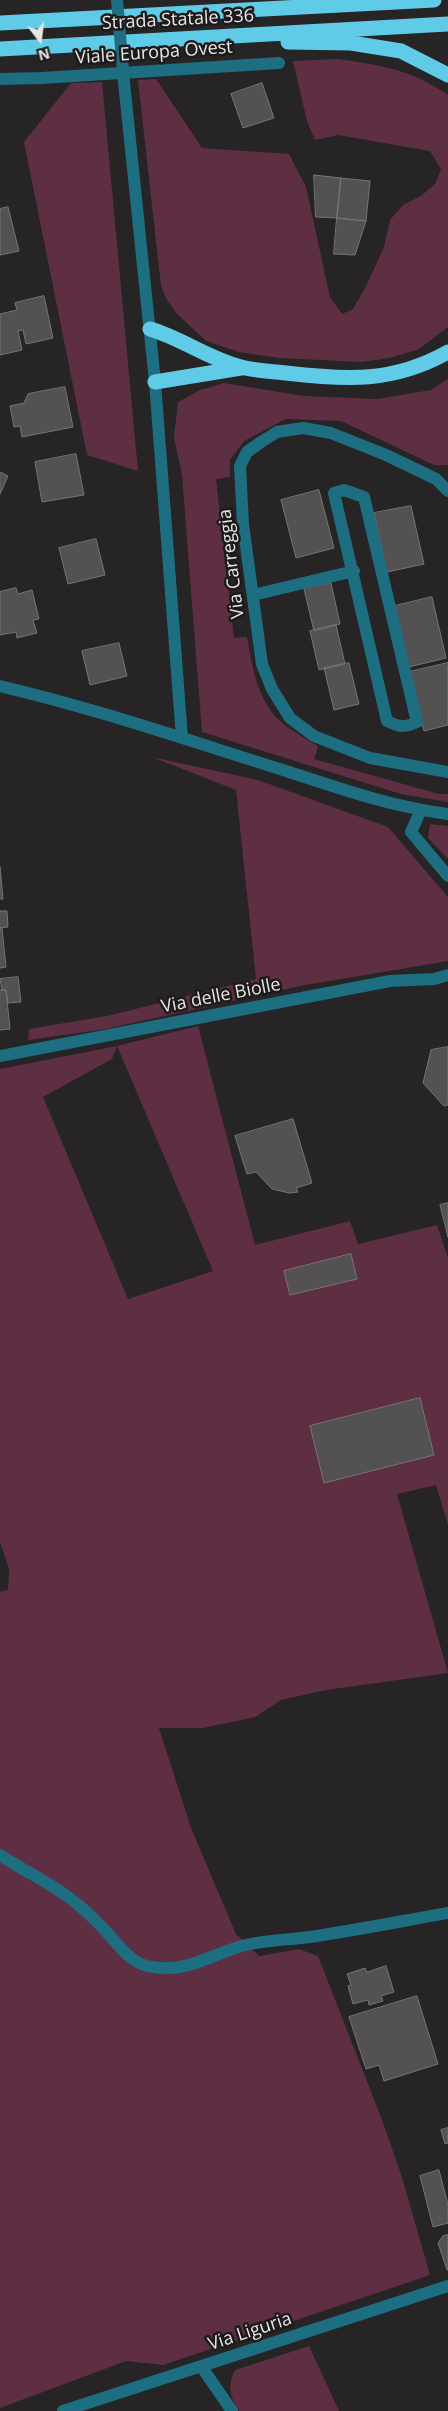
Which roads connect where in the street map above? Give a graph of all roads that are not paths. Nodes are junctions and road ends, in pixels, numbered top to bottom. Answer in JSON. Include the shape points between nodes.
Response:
{"nodes":[{"id":1,"x":117,"y":0,"type":"edge"},
{"id":2,"x":268,"y":0,"type":"edge"},
{"id":3,"x":434,"y":0,"type":"edge"},
{"id":4,"x":152,"y":15,"type":"junction"},
{"id":5,"x":0,"y":23,"type":"edge"},
{"id":6,"x":448,"y":24,"type":"edge"},
{"id":7,"x":154,"y":41,"type":"junction"},
{"id":8,"x":0,"y":49,"type":"edge"},
{"id":9,"x":279,"y":63,"type":"dead end"},
{"id":10,"x":448,"y":75,"type":"edge"},
{"id":11,"x":0,"y":79,"type":"edge"},
{"id":12,"x":150,"y":329,"type":"junction"},
{"id":13,"x":448,"y":352,"type":"edge"},
{"id":14,"x":241,"y":368,"type":"junction"},
{"id":15,"x":155,"y":382,"type":"junction"},
{"id":16,"x":448,"y":491,"type":"edge"},
{"id":17,"x":354,"y":571,"type":"junction"},
{"id":18,"x":252,"y":595,"type":"junction"},
{"id":19,"x":0,"y":686,"type":"edge"},
{"id":20,"x":182,"y":738,"type":"junction"},
{"id":21,"x":448,"y":772,"type":"edge"},
{"id":22,"x":421,"y":810,"type":"junction"},
{"id":23,"x":448,"y":814,"type":"edge"},
{"id":24,"x":448,"y":876,"type":"edge"},
{"id":25,"x":448,"y":975,"type":"edge"},
{"id":26,"x":0,"y":1056,"type":"edge"},
{"id":27,"x":0,"y":1855,"type":"edge"},
{"id":28,"x":448,"y":1913,"type":"edge"},
{"id":29,"x":448,"y":2286,"type":"edge"},
{"id":30,"x":202,"y":2366,"type":"junction"},
{"id":31,"x":63,"y":2411,"type":"edge"},
{"id":32,"x":232,"y":2411,"type":"edge"}],
"edges":[{"from":1,"to":12,"type":"street","bridge":true},
{"from":2,"to":4,"type":"highway"},
{"from":3,"to":4,"type":"highway","name":"Strada Statale 336"},
{"from":4,"to":5,"type":"highway","name":"Strada Statale 336"},
{"from":6,"to":7,"type":"highway","name":"Strada Statale 336"},
{"from":7,"to":8,"type":"highway","name":"Strada Statale 336"},
{"from":7,"to":10,"type":"highway","via":[[351,43],[401,51]]},
{"from":9,"to":11,"type":"street","name":"Viale Europa Ovest"},
{"from":12,"to":14,"type":"highway"},
{"from":12,"to":15,"type":"street"},
{"from":13,"to":14,"type":"highway","via":[[407,372],[364,378],[327,378]]},
{"from":14,"to":15,"type":"highway"},
{"from":15,"to":20,"type":"street"},
{"from":16,"to":18,"type":"street","name":"Via Carreggia","via":[[428,475],[331,433],[303,428],[277,432],[246,452],[240,466]]},
{"from":17,"to":17,"type":"street","via":[[334,493],[344,490],[364,496],[417,722],[407,727],[387,721]]},
{"from":17,"to":18,"type":"street"},
{"from":18,"to":21,"type":"street","name":"Via Carreggia","via":[[262,664],[272,690],[290,718],[314,736],[370,758]]},
{"from":19,"to":20,"type":"street"},
{"from":20,"to":22,"type":"street","via":[[343,790]]},
{"from":22,"to":23,"type":"street"},
{"from":22,"to":24,"type":"street","via":[[411,832]]},
{"from":25,"to":26,"type":"street","name":"Via delle Biolle","via":[[434,979],[390,981]]},
{"from":27,"to":28,"type":"street","via":[[59,1890],[93,1917],[133,1960],[146,1966],[183,1967],[242,1946]]},
{"from":29,"to":30,"type":"street","name":"Via Liguria"},
{"from":30,"to":31,"type":"street","name":"Via Liguria"},
{"from":30,"to":32,"type":"street"}]}
